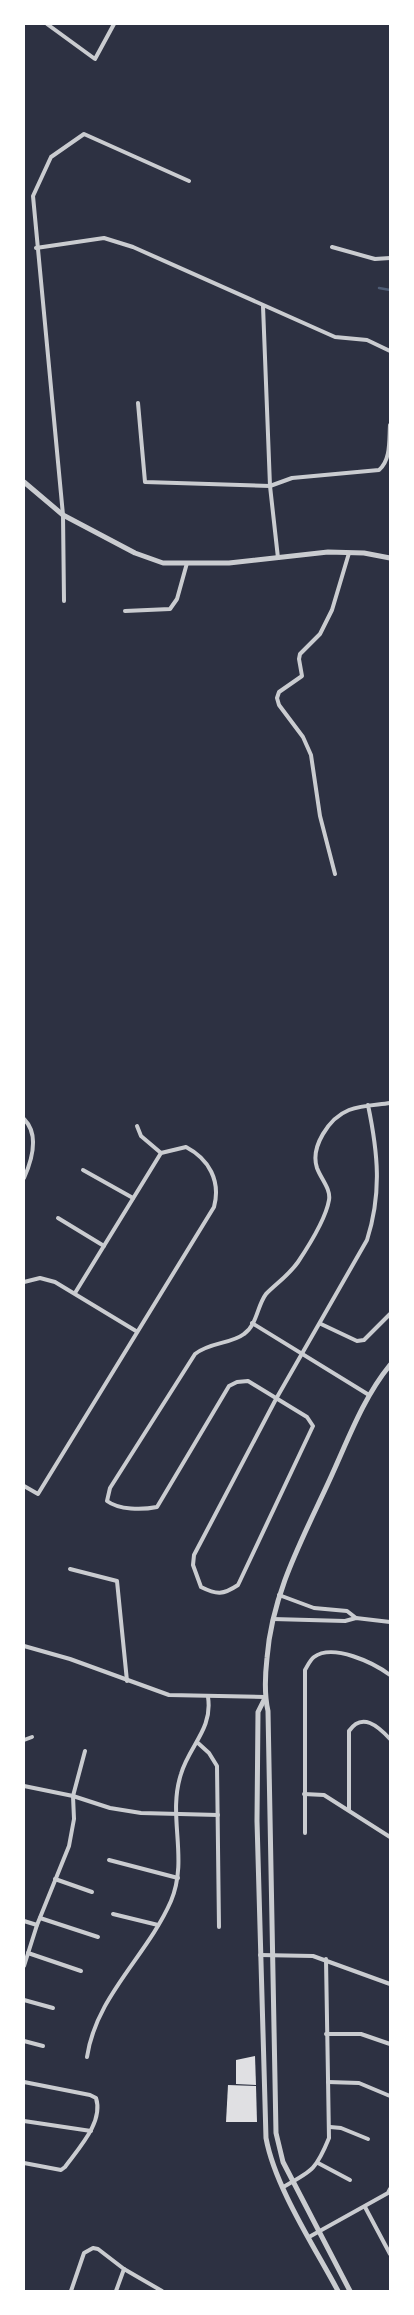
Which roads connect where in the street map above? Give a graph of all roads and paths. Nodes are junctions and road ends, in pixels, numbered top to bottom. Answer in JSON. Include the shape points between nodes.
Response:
{"nodes":[{"id":1,"x":47,"y":24,"type":"edge"},
{"id":2,"x":107,"y":24,"type":"edge"},
{"id":3,"x":113,"y":26,"type":"edge"},
{"id":4,"x":189,"y":181,"type":"dead end"},
{"id":5,"x":332,"y":247,"type":"dead end"},
{"id":6,"x":36,"y":248,"type":"junction"},
{"id":7,"x":390,"y":258,"type":"edge"},
{"id":8,"x":263,"y":306,"type":"junction"},
{"id":9,"x":390,"y":350,"type":"edge"},
{"id":10,"x":138,"y":403,"type":"dead end"},
{"id":11,"x":390,"y":425,"type":"edge"},
{"id":12,"x":24,"y":482,"type":"edge"},
{"id":13,"x":270,"y":486,"type":"junction"},
{"id":14,"x":63,"y":514,"type":"junction"},
{"id":15,"x":349,"y":553,"type":"junction"},
{"id":16,"x":278,"y":558,"type":"junction"},
{"id":17,"x":390,"y":558,"type":"edge"},
{"id":18,"x":187,"y":563,"type":"junction"},
{"id":19,"x":64,"y":601,"type":"dead end"},
{"id":20,"x":125,"y":612,"type":"dead end"},
{"id":21,"x":335,"y":874,"type":"dead end"},
{"id":22,"x":390,"y":1103,"type":"edge"},
{"id":23,"x":368,"y":1106,"type":"junction"},
{"id":24,"x":24,"y":1118,"type":"edge"},
{"id":25,"x":137,"y":1126,"type":"dead end"},
{"id":26,"x":161,"y":1153,"type":"junction"},
{"id":27,"x":83,"y":1170,"type":"dead end"},
{"id":28,"x":24,"y":1178,"type":"edge"},
{"id":29,"x":133,"y":1198,"type":"junction"},
{"id":30,"x":58,"y":1218,"type":"dead end"},
{"id":31,"x":104,"y":1246,"type":"junction"},
{"id":32,"x":24,"y":1282,"type":"edge"},
{"id":33,"x":76,"y":1292,"type":"junction"},
{"id":34,"x":390,"y":1314,"type":"edge"},
{"id":35,"x":252,"y":1323,"type":"junction"},
{"id":36,"x":321,"y":1324,"type":"junction"},
{"id":37,"x":136,"y":1331,"type":"junction"},
{"id":38,"x":302,"y":1355,"type":"junction"},
{"id":39,"x":390,"y":1365,"type":"edge"},
{"id":40,"x":369,"y":1395,"type":"junction"},
{"id":41,"x":276,"y":1399,"type":"junction"},
{"id":42,"x":24,"y":1486,"type":"edge"},
{"id":43,"x":70,"y":1569,"type":"dead end"},
{"id":44,"x":279,"y":1595,"type":"junction"},
{"id":45,"x":356,"y":1618,"type":"junction"},
{"id":46,"x":273,"y":1619,"type":"junction"},
{"id":47,"x":390,"y":1622,"type":"edge"},
{"id":48,"x":24,"y":1646,"type":"edge"},
{"id":49,"x":390,"y":1675,"type":"edge"},
{"id":50,"x":127,"y":1681,"type":"junction"},
{"id":51,"x":265,"y":1697,"type":"junction"},
{"id":52,"x":208,"y":1698,"type":"junction"},
{"id":53,"x":32,"y":1737,"type":"dead end"},
{"id":54,"x":390,"y":1739,"type":"edge"},
{"id":55,"x":24,"y":1740,"type":"edge"},
{"id":56,"x":198,"y":1743,"type":"junction"},
{"id":57,"x":85,"y":1751,"type":"dead end"},
{"id":58,"x":24,"y":1786,"type":"edge"},
{"id":59,"x":304,"y":1794,"type":"junction"},
{"id":60,"x":73,"y":1796,"type":"junction"},
{"id":61,"x":348,"y":1810,"type":"junction"},
{"id":62,"x":176,"y":1815,"type":"junction"},
{"id":63,"x":218,"y":1815,"type":"junction"},
{"id":64,"x":305,"y":1832,"type":"dead end"},
{"id":65,"x":390,"y":1836,"type":"edge"},
{"id":66,"x":109,"y":1860,"type":"dead end"},
{"id":67,"x":178,"y":1878,"type":"junction"},
{"id":68,"x":55,"y":1879,"type":"junction"},
{"id":69,"x":92,"y":1892,"type":"dead end"},
{"id":70,"x":113,"y":1914,"type":"dead end"},
{"id":71,"x":40,"y":1918,"type":"junction"},
{"id":72,"x":24,"y":1921,"type":"edge"},
{"id":73,"x":158,"y":1925,"type":"junction"},
{"id":74,"x":37,"y":1926,"type":"junction"},
{"id":75,"x":219,"y":1927,"type":"dead end"},
{"id":76,"x":98,"y":1938,"type":"dead end"},
{"id":77,"x":28,"y":1953,"type":"junction"},
{"id":78,"x":260,"y":1955,"type":"junction"},
{"id":79,"x":272,"y":1955,"type":"junction"},
{"id":80,"x":326,"y":1959,"type":"junction"},
{"id":81,"x":24,"y":1966,"type":"edge"},
{"id":82,"x":81,"y":1971,"type":"dead end"},
{"id":83,"x":390,"y":1984,"type":"edge"},
{"id":84,"x":24,"y":2000,"type":"edge"},
{"id":85,"x":53,"y":2008,"type":"dead end"},
{"id":86,"x":326,"y":2034,"type":"junction"},
{"id":87,"x":24,"y":2041,"type":"edge"},
{"id":88,"x":390,"y":2044,"type":"edge"},
{"id":89,"x":43,"y":2046,"type":"dead end"},
{"id":90,"x":87,"y":2057,"type":"dead end"},
{"id":91,"x":24,"y":2082,"type":"edge"},
{"id":92,"x":328,"y":2082,"type":"junction"},
{"id":93,"x":390,"y":2096,"type":"edge"},
{"id":94,"x":24,"y":2121,"type":"edge"},
{"id":95,"x":330,"y":2127,"type":"junction"},
{"id":96,"x":91,"y":2131,"type":"junction"},
{"id":97,"x":368,"y":2139,"type":"dead end"},
{"id":98,"x":24,"y":2163,"type":"edge"},
{"id":99,"x":318,"y":2163,"type":"junction"},
{"id":100,"x":350,"y":2180,"type":"dead end"},
{"id":101,"x":292,"y":2182,"type":"junction"},
{"id":102,"x":283,"y":2187,"type":"junction"},
{"id":103,"x":390,"y":2189,"type":"edge"},
{"id":104,"x":365,"y":2207,"type":"junction"},
{"id":105,"x":319,"y":2232,"type":"junction"},
{"id":106,"x":309,"y":2237,"type":"junction"},
{"id":107,"x":390,"y":2254,"type":"edge"},
{"id":108,"x":124,"y":2269,"type":"junction"},
{"id":109,"x":72,"y":2291,"type":"edge"},
{"id":110,"x":116,"y":2291,"type":"edge"},
{"id":111,"x":162,"y":2291,"type":"edge"},
{"id":112,"x":338,"y":2291,"type":"edge"},
{"id":113,"x":350,"y":2291,"type":"edge"}],
"edges":[{"from":1,"to":3,"type":"street","via":[[95,59]]},
{"from":2,"to":3,"type":"street"},
{"from":4,"to":6,"type":"street","via":[[84,134],[51,157],[33,196]]},
{"from":5,"to":7,"type":"street","via":[[376,259]]},
{"from":6,"to":8,"type":"street","via":[[104,238],[133,246]]},
{"from":6,"to":14,"type":"street"},
{"from":8,"to":9,"type":"street","via":[[336,337],[367,340]]},
{"from":8,"to":13,"type":"street"},
{"from":10,"to":13,"type":"street","via":[[144,482]]},
{"from":11,"to":13,"type":"street","via":[[387,459],[379,470],[292,478]]},
{"from":12,"to":14,"type":"street"},
{"from":13,"to":16,"type":"street"},
{"from":14,"to":18,"type":"street","via":[[135,553],[163,563]]},
{"from":14,"to":19,"type":"street"},
{"from":15,"to":16,"type":"street"},
{"from":15,"to":17,"type":"street"},
{"from":15,"to":21,"type":"street","via":[[332,610],[320,634],[300,654],[302,676],[279,692],[277,698],[311,755],[320,816]]},
{"from":16,"to":18,"type":"street"},
{"from":18,"to":20,"type":"street","via":[[177,599],[170,609]]},
{"from":22,"to":23,"type":"street"},
{"from":23,"to":35,"type":"street","via":[[337,1116],[320,1139],[315,1155],[329,1200],[298,1261],[286,1278],[266,1295]]},
{"from":23,"to":36,"type":"street","via":[[376,1145],[378,1181],[375,1216],[367,1240]]},
{"from":24,"to":28,"type":"street","via":[[34,1152]]},
{"from":25,"to":26,"type":"street","via":[[140,1136]]},
{"from":26,"to":29,"type":"street"},
{"from":26,"to":37,"type":"street","via":[[186,1147],[199,1154],[216,1181],[217,1195],[214,1207]]},
{"from":27,"to":29,"type":"street"},
{"from":29,"to":31,"type":"street"},
{"from":30,"to":31,"type":"street"},
{"from":31,"to":33,"type":"street"},
{"from":32,"to":33,"type":"street","via":[[40,1278]]},
{"from":33,"to":37,"type":"street"},
{"from":34,"to":36,"type":"street","via":[[364,1340],[357,1341]]},
{"from":35,"to":38,"type":"street"},
{"from":35,"to":41,"type":"street","via":[[244,1334],[203,1348],[195,1354],[110,1488],[107,1501],[113,1506],[157,1507],[229,1386],[248,1381]]},
{"from":36,"to":38,"type":"street"},
{"from":37,"to":42,"type":"street","via":[[38,1494]]},
{"from":38,"to":40,"type":"street"},
{"from":38,"to":41,"type":"street"},
{"from":39,"to":40,"type":"street"},
{"from":40,"to":44,"type":"street","via":[[298,1546]]},
{"from":41,"to":41,"type":"street","via":[[307,1416],[313,1426],[238,1585],[227,1592],[214,1593],[201,1587],[193,1565],[194,1555]]},
{"from":43,"to":50,"type":"street","via":[[116,1581]]},
{"from":44,"to":45,"type":"street","via":[[314,1608],[347,1611]]},
{"from":44,"to":46,"type":"street"},
{"from":45,"to":46,"type":"street","via":[[345,1621]]},
{"from":45,"to":47,"type":"street"},
{"from":46,"to":51,"type":"street"},
{"from":48,"to":50,"type":"street"},
{"from":49,"to":59,"type":"street","via":[[348,1654],[320,1654],[312,1658],[306,1670]]},
{"from":50,"to":52,"type":"street","via":[[169,1695]]},
{"from":51,"to":52,"type":"street"},
{"from":51,"to":78,"type":"street","via":[[258,1712]]},
{"from":51,"to":79,"type":"street","via":[[268,1711]]},
{"from":52,"to":56,"type":"street","via":[[208,1721]]},
{"from":53,"to":55,"type":"street"},
{"from":54,"to":61,"type":"street","via":[[369,1722],[353,1724],[349,1731]]},
{"from":56,"to":62,"type":"street","via":[[181,1773]]},
{"from":56,"to":63,"type":"street","via":[[217,1766]]},
{"from":57,"to":60,"type":"street"},
{"from":58,"to":60,"type":"street"},
{"from":59,"to":61,"type":"street","via":[[324,1795]]},
{"from":59,"to":64,"type":"street"},
{"from":60,"to":62,"type":"street","via":[[110,1808]]},
{"from":60,"to":68,"type":"street","via":[[70,1846]]},
{"from":61,"to":65,"type":"street"},
{"from":62,"to":63,"type":"street"},
{"from":62,"to":67,"type":"street","via":[[180,1858]]},
{"from":63,"to":75,"type":"street"},
{"from":66,"to":67,"type":"street"},
{"from":67,"to":73,"type":"street"},
{"from":68,"to":69,"type":"street"},
{"from":68,"to":71,"type":"street"},
{"from":70,"to":73,"type":"street"},
{"from":71,"to":74,"type":"street"},
{"from":71,"to":76,"type":"street"},
{"from":72,"to":74,"type":"street"},
{"from":73,"to":90,"type":"street","via":[[106,2002],[93,2030]]},
{"from":74,"to":77,"type":"street"},
{"from":77,"to":81,"type":"street"},
{"from":77,"to":82,"type":"street"},
{"from":78,"to":79,"type":"street"},
{"from":78,"to":102,"type":"street","via":[[266,2138]]},
{"from":79,"to":80,"type":"street"},
{"from":79,"to":101,"type":"street","via":[[276,2133]]},
{"from":80,"to":83,"type":"street"},
{"from":80,"to":86,"type":"street"},
{"from":84,"to":85,"type":"street"},
{"from":86,"to":88,"type":"street","via":[[362,2034]]},
{"from":86,"to":92,"type":"street"},
{"from":87,"to":89,"type":"street"},
{"from":91,"to":96,"type":"street","via":[[96,2098],[98,2102]]},
{"from":92,"to":93,"type":"street","via":[[359,2083]]},
{"from":92,"to":95,"type":"street"},
{"from":94,"to":96,"type":"street"},
{"from":95,"to":97,"type":"street"},
{"from":95,"to":99,"type":"street","via":[[329,2138]]},
{"from":96,"to":98,"type":"street","via":[[61,2170]]},
{"from":99,"to":100,"type":"street"},
{"from":99,"to":101,"type":"street"},
{"from":101,"to":102,"type":"street"},
{"from":101,"to":105,"type":"street"},
{"from":102,"to":106,"type":"street"},
{"from":103,"to":104,"type":"street"},
{"from":104,"to":105,"type":"street"},
{"from":104,"to":107,"type":"street"},
{"from":105,"to":106,"type":"street"},
{"from":105,"to":113,"type":"street"},
{"from":106,"to":112,"type":"street"},
{"from":108,"to":109,"type":"street","via":[[98,2249],[89,2249],[84,2253]]},
{"from":108,"to":110,"type":"street"},
{"from":108,"to":111,"type":"street"}]}
